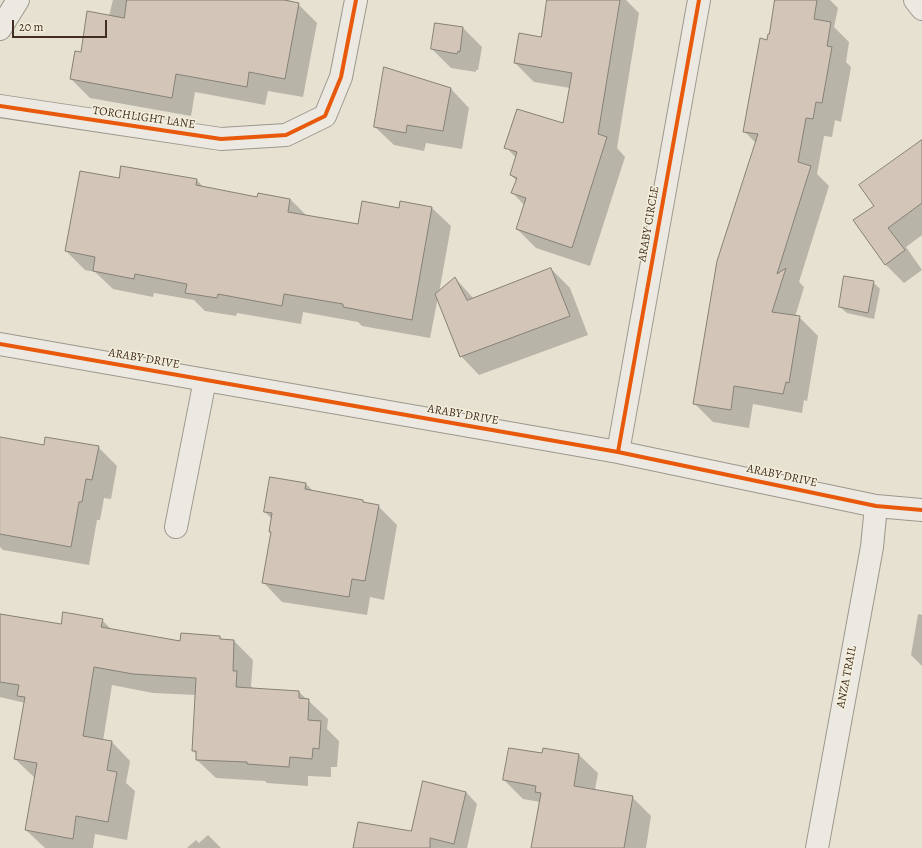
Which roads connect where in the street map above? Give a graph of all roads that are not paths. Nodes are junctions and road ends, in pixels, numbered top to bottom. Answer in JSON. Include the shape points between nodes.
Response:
{"nodes":[{"id":1,"x":18,"y":0,"type":"edge"},
{"id":2,"x":356,"y":0,"type":"edge"},
{"id":3,"x":699,"y":0,"type":"edge"},
{"id":4,"x":915,"y":0,"type":"edge"},
{"id":5,"x":922,"y":9,"type":"edge"},
{"id":6,"x":0,"y":29,"type":"edge"},
{"id":7,"x":0,"y":106,"type":"edge"},
{"id":8,"x":0,"y":344,"type":"edge"},
{"id":9,"x":205,"y":380,"type":"junction"},
{"id":10,"x":618,"y":452,"type":"junction"},
{"id":11,"x":876,"y":506,"type":"junction"},
{"id":12,"x":922,"y":510,"type":"edge"},
{"id":13,"x":176,"y":527,"type":"dead end"},
{"id":14,"x":817,"y":848,"type":"edge"}],
"edges":[{"from":1,"to":6,"type":"street"},
{"from":2,"to":7,"type":"street","name":"TORCHLIGHT LANE","via":[[341,77],[325,116],[286,135],[221,139]]},
{"from":3,"to":10,"type":"street","name":"ARABY CIRCLE"},
{"from":4,"to":5,"type":"street"},
{"from":8,"to":9,"type":"street","name":"ARABY DRIVE"},
{"from":9,"to":10,"type":"street","name":"ARABY DRIVE"},
{"from":9,"to":13,"type":"street"},
{"from":10,"to":11,"type":"street","name":"ARABY DRIVE"},
{"from":11,"to":12,"type":"street","name":"ARABY DRIVE"},
{"from":11,"to":14,"type":"street","name":"ANZA TRAIL","via":[[872,547]]}]}
